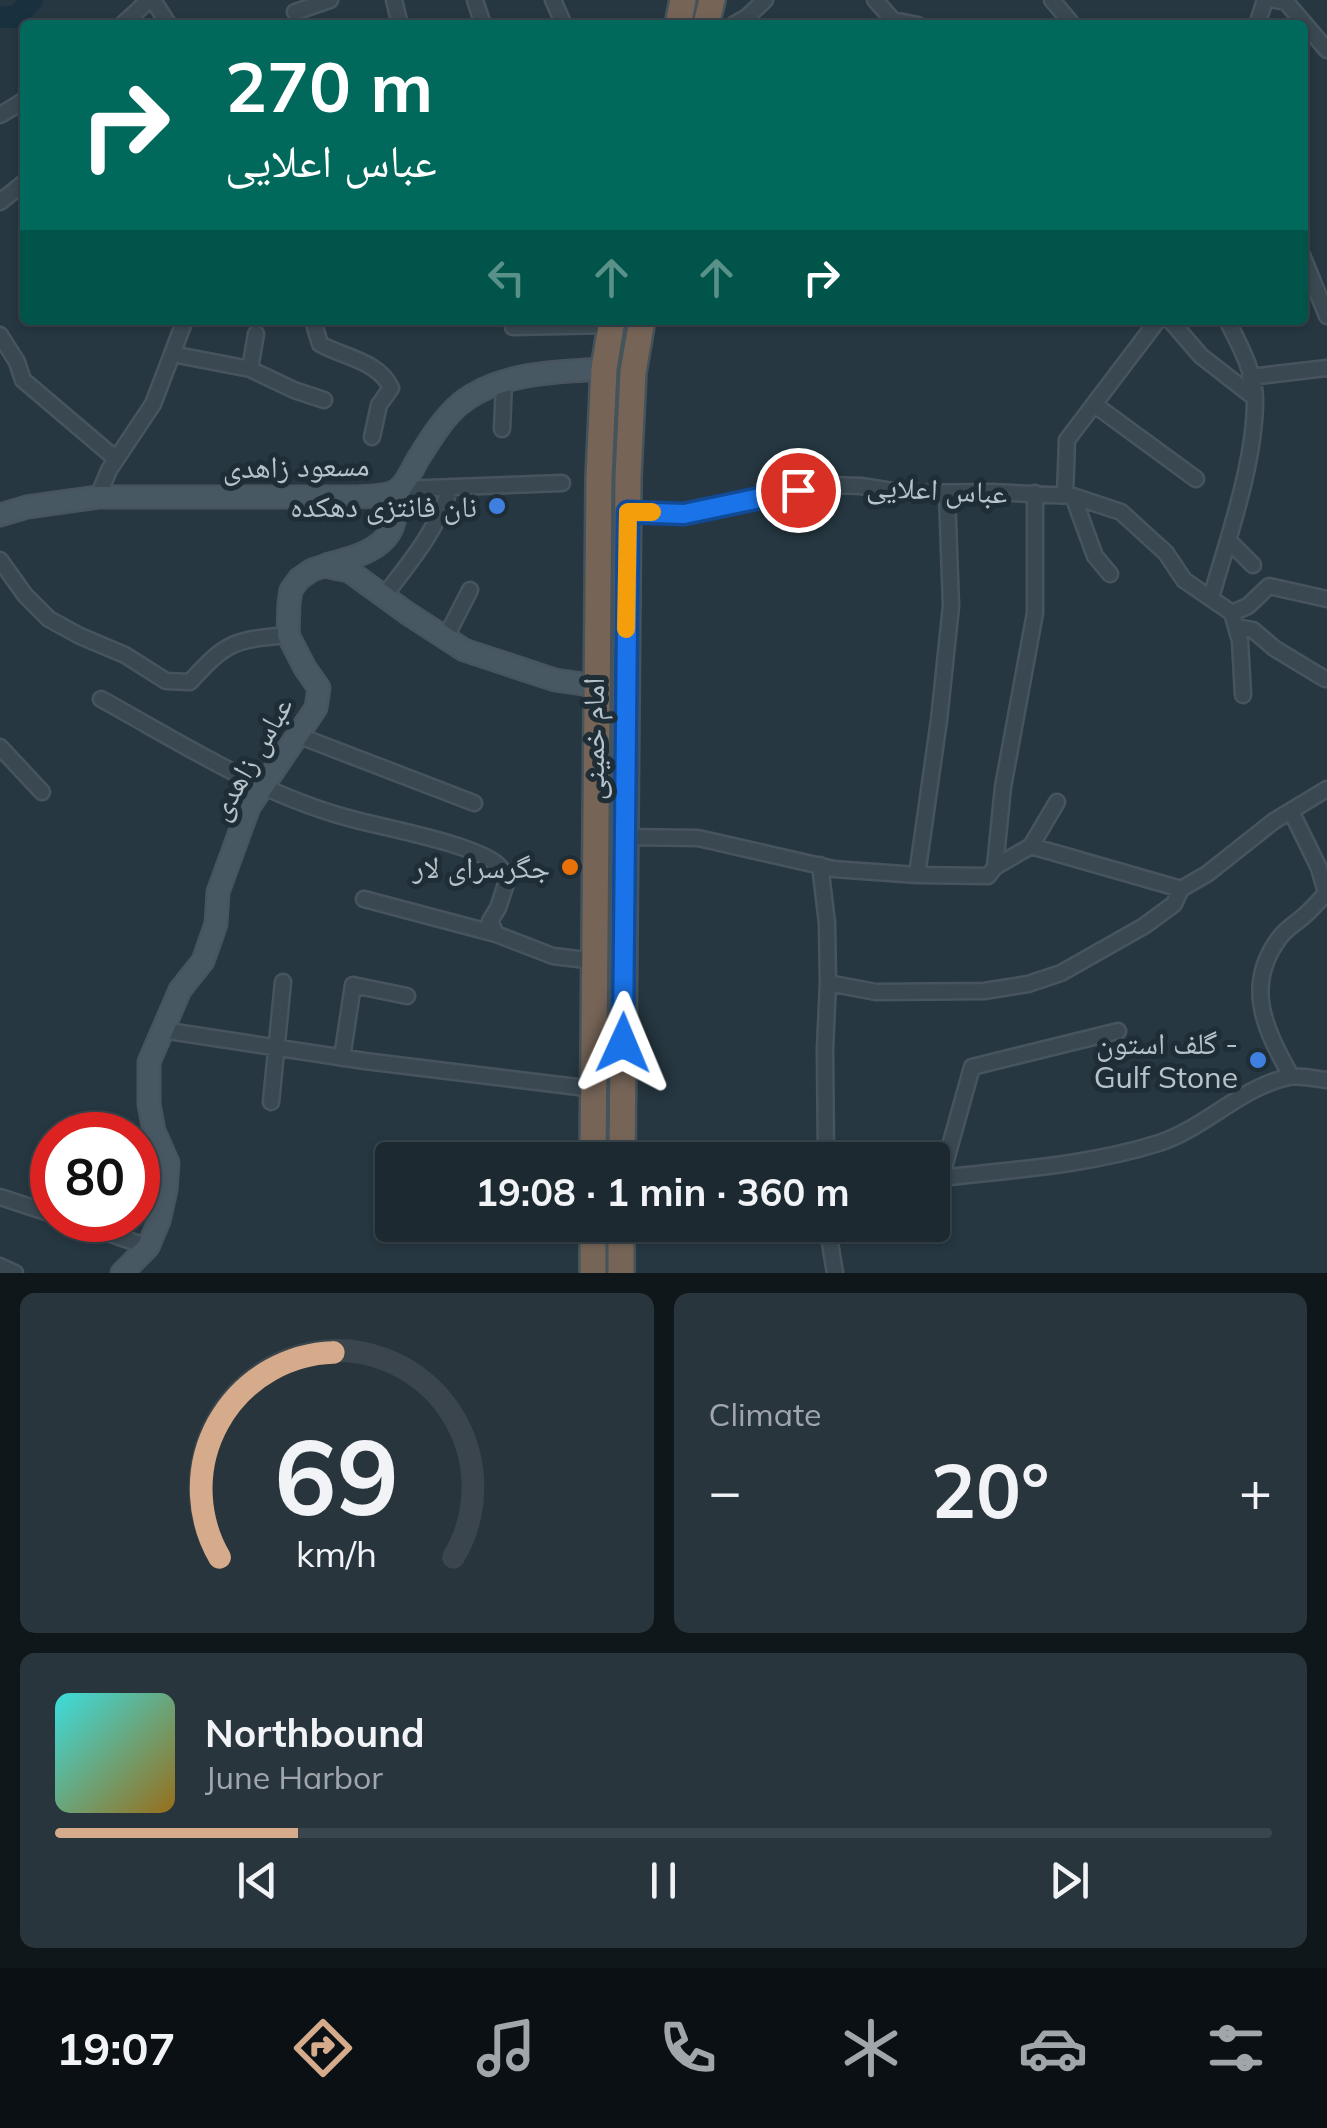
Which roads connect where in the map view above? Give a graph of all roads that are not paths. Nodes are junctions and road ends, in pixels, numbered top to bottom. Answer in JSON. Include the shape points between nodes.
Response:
{"nodes":[{"id":1,"x":151,"y":0,"type":"edge"},
{"id":2,"x":330,"y":0,"type":"edge"},
{"id":3,"x":766,"y":0,"type":"edge"},
{"id":4,"x":875,"y":0,"type":"edge"},
{"id":5,"x":1052,"y":0,"type":"edge"},
{"id":6,"x":1283,"y":1,"type":"edge"},
{"id":7,"x":294,"y":12,"type":"dead end"},
{"id":8,"x":128,"y":20,"type":"edge"},
{"id":9,"x":741,"y":20,"type":"edge"},
{"id":10,"x":893,"y":20,"type":"edge"},
{"id":11,"x":1069,"y":20,"type":"edge"},
{"id":12,"x":1300,"y":20,"type":"edge"},
{"id":13,"x":1308,"y":29,"type":"edge"},
{"id":14,"x":1327,"y":50,"type":"edge"},
{"id":15,"x":20,"y":186,"type":"edge"},
{"id":16,"x":0,"y":202,"type":"edge"},
{"id":17,"x":1308,"y":269,"type":"edge"},
{"id":18,"x":1325,"y":307,"type":"edge"},
{"id":19,"x":183,"y":325,"type":"edge"},
{"id":20,"x":316,"y":325,"type":"edge"},
{"id":21,"x":513,"y":325,"type":"edge"},
{"id":22,"x":562,"y":325,"type":"edge"},
{"id":23,"x":612,"y":325,"type":"edge"},
{"id":24,"x":641,"y":325,"type":"edge"},
{"id":25,"x":1154,"y":325,"type":"edge"},
{"id":26,"x":1174,"y":325,"type":"edge"},
{"id":27,"x":1229,"y":325,"type":"edge"},
{"id":28,"x":256,"y":334,"type":"dead end"},
{"id":29,"x":0,"y":335,"type":"edge"},
{"id":30,"x":172,"y":354,"type":"junction"},
{"id":31,"x":1327,"y":368,"type":"edge"},
{"id":32,"x":250,"y":369,"type":"junction"},
{"id":33,"x":604,"y":369,"type":"junction"},
{"id":34,"x":1250,"y":377,"type":"junction"},
{"id":35,"x":504,"y":382,"type":"junction"},
{"id":36,"x":1255,"y":398,"type":"junction"},
{"id":37,"x":324,"y":400,"type":"dead end"},
{"id":38,"x":1095,"y":405,"type":"junction"},
{"id":39,"x":502,"y":429,"type":"dead end"},
{"id":40,"x":372,"y":437,"type":"dead end"},
{"id":41,"x":116,"y":459,"type":"junction"},
{"id":42,"x":1196,"y":479,"type":"dead end"},
{"id":43,"x":562,"y":483,"type":"dead end"},
{"id":44,"x":450,"y":487,"type":"junction"},
{"id":45,"x":400,"y":489,"type":"junction"},
{"id":46,"x":947,"y":493,"type":"junction"},
{"id":47,"x":1034,"y":494,"type":"junction"},
{"id":48,"x":1069,"y":495,"type":"junction"},
{"id":49,"x":98,"y":498,"type":"junction"},
{"id":50,"x":628,"y":512,"type":"junction"},
{"id":51,"x":0,"y":515,"type":"edge"},
{"id":52,"x":1228,"y":540,"type":"junction"},
{"id":53,"x":0,"y":560,"type":"edge"},
{"id":54,"x":1253,"y":565,"type":"dead end"},
{"id":55,"x":324,"y":566,"type":"junction"},
{"id":56,"x":1110,"y":574,"type":"dead end"},
{"id":57,"x":470,"y":590,"type":"dead end"},
{"id":58,"x":384,"y":596,"type":"junction"},
{"id":59,"x":1212,"y":598,"type":"junction"},
{"id":60,"x":1327,"y":599,"type":"edge"},
{"id":61,"x":1234,"y":620,"type":"junction"},
{"id":62,"x":288,"y":635,"type":"junction"},
{"id":63,"x":446,"y":638,"type":"junction"},
{"id":64,"x":1325,"y":679,"type":"edge"},
{"id":65,"x":597,"y":686,"type":"junction"},
{"id":66,"x":1243,"y":695,"type":"dead end"},
{"id":67,"x":101,"y":698,"type":"dead end"},
{"id":68,"x":297,"y":735,"type":"junction"},
{"id":69,"x":0,"y":747,"type":"edge"},
{"id":70,"x":261,"y":788,"type":"junction"},
{"id":71,"x":1327,"y":789,"type":"edge"},
{"id":72,"x":42,"y":792,"type":"dead end"},
{"id":73,"x":474,"y":802,"type":"dead end"},
{"id":74,"x":1057,"y":802,"type":"dead end"},
{"id":75,"x":1291,"y":811,"type":"junction"},
{"id":76,"x":625,"y":837,"type":"junction"},
{"id":77,"x":1030,"y":846,"type":"junction"},
{"id":78,"x":820,"y":865,"type":"junction"},
{"id":79,"x":995,"y":867,"type":"junction"},
{"id":80,"x":917,"y":875,"type":"junction"},
{"id":81,"x":1181,"y":890,"type":"junction"},
{"id":82,"x":364,"y":900,"type":"dead end"},
{"id":83,"x":496,"y":934,"type":"junction"},
{"id":84,"x":595,"y":961,"type":"junction"},
{"id":85,"x":624,"y":966,"type":"junction"},
{"id":86,"x":284,"y":982,"type":"dead end"},
{"id":87,"x":828,"y":983,"type":"junction"},
{"id":88,"x":407,"y":996,"type":"dead end"},
{"id":89,"x":162,"y":1030,"type":"junction"},
{"id":90,"x":1118,"y":1031,"type":"dead end"},
{"id":91,"x":277,"y":1048,"type":"junction"},
{"id":92,"x":342,"y":1058,"type":"junction"},
{"id":93,"x":1291,"y":1076,"type":"junction"},
{"id":94,"x":1327,"y":1080,"type":"edge"},
{"id":95,"x":594,"y":1089,"type":"junction"},
{"id":96,"x":271,"y":1102,"type":"dead end"},
{"id":97,"x":594,"y":1142,"type":"edge"},
{"id":98,"x":622,"y":1142,"type":"edge"},
{"id":99,"x":826,"y":1142,"type":"edge"},
{"id":100,"x":948,"y":1142,"type":"edge"},
{"id":101,"x":950,"y":1177,"type":"edge"},
{"id":102,"x":0,"y":1197,"type":"edge"},
{"id":103,"x":30,"y":1207,"type":"edge"},
{"id":104,"x":134,"y":1242,"type":"edge"},
{"id":105,"x":593,"y":1242,"type":"edge"},
{"id":106,"x":621,"y":1242,"type":"edge"},
{"id":107,"x":830,"y":1242,"type":"edge"},
{"id":108,"x":148,"y":1247,"type":"junction"},
{"id":109,"x":0,"y":1266,"type":"edge"},
{"id":110,"x":15,"y":1273,"type":"edge"},
{"id":111,"x":122,"y":1273,"type":"edge"},
{"id":112,"x":592,"y":1273,"type":"edge"},
{"id":113,"x":621,"y":1273,"type":"edge"},
{"id":114,"x":835,"y":1273,"type":"edge"}],
"edges":[{"from":1,"to":8,"type":"street"},
{"from":2,"to":7,"type":"street"},
{"from":3,"to":9,"type":"street"},
{"from":4,"to":10,"type":"street"},
{"from":5,"to":11,"type":"street"},
{"from":6,"to":12,"type":"street"},
{"from":13,"to":14,"type":"street"},
{"from":15,"to":16,"type":"street"},
{"from":17,"to":18,"type":"street"},
{"from":19,"to":30,"type":"street"},
{"from":20,"to":40,"type":"street","via":[[320,344],[390,382]]},
{"from":21,"to":22,"type":"street"},
{"from":23,"to":33,"type":"highway","name":"امام خمینی"},
{"from":24,"to":50,"type":"highway","name":"امام خمینی"},
{"from":25,"to":38,"type":"street"},
{"from":26,"to":36,"type":"street","via":[[1201,356]]},
{"from":27,"to":34,"type":"street"},
{"from":28,"to":32,"type":"street"},
{"from":29,"to":41,"type":"street","via":[[23,380]]},
{"from":30,"to":32,"type":"street"},
{"from":30,"to":41,"type":"street","via":[[153,404]]},
{"from":31,"to":34,"type":"street"},
{"from":32,"to":37,"type":"street"},
{"from":33,"to":35,"type":"street","name":"مسعود زاهدی"},
{"from":33,"to":65,"type":"highway","name":"امام خمینی"},
{"from":34,"to":36,"type":"street"},
{"from":35,"to":39,"type":"street"},
{"from":35,"to":45,"type":"street","name":"مسعود زاهدی","via":[[460,404]]},
{"from":36,"to":52,"type":"street"},
{"from":38,"to":42,"type":"street"},
{"from":38,"to":48,"type":"street","via":[[1068,440]]},
{"from":41,"to":49,"type":"street"},
{"from":43,"to":44,"type":"street"},
{"from":44,"to":45,"type":"street"},
{"from":44,"to":58,"type":"street","via":[[429,536]]},
{"from":45,"to":49,"type":"street","name":"مسعود زاهدی","via":[[357,497]]},
{"from":45,"to":55,"type":"street","via":[[384,539]]},
{"from":46,"to":47,"type":"street","name":"عباس اعلایی"},
{"from":46,"to":50,"type":"street","name":"عباس اعلایی","via":[[829,485],[684,514]]},
{"from":46,"to":80,"type":"street","via":[[951,606]]},
{"from":47,"to":48,"type":"street","name":"عباس اعلایی"},
{"from":47,"to":79,"type":"street","via":[[1035,613]]},
{"from":48,"to":56,"type":"street","via":[[1094,556]]},
{"from":48,"to":59,"type":"street","name":"عباس اعلایی","via":[[1122,512],[1184,580]]},
{"from":49,"to":51,"type":"street","name":"مسعود زاهدی"},
{"from":50,"to":76,"type":"highway","name":"امام خمینی"},
{"from":52,"to":54,"type":"street"},
{"from":52,"to":59,"type":"street"},
{"from":53,"to":62,"type":"street","via":[[49,619],[166,680],[190,682],[229,645]]},
{"from":55,"to":58,"type":"street","via":[[350,572]]},
{"from":55,"to":62,"type":"street","via":[[290,590]]},
{"from":57,"to":63,"type":"street"},
{"from":58,"to":63,"type":"street"},
{"from":59,"to":61,"type":"street","name":"عباس اعلایی"},
{"from":60,"to":61,"type":"street","via":[[1269,586]]},
{"from":61,"to":64,"type":"street","name":"عباس اعلایی"},
{"from":61,"to":66,"type":"street"},
{"from":62,"to":68,"type":"street","name":"عباس زاهدی","via":[[318,688],[316,708]]},
{"from":63,"to":65,"type":"street","via":[[540,676]]},
{"from":65,"to":84,"type":"highway","name":"امام خمینی"},
{"from":67,"to":70,"type":"street"},
{"from":68,"to":70,"type":"street","name":"عباس زاهدی"},
{"from":68,"to":73,"type":"street"},
{"from":69,"to":72,"type":"street"},
{"from":70,"to":83,"type":"street","via":[[483,855],[500,866],[507,881],[490,920]]},
{"from":70,"to":89,"type":"street","name":"عباس زاهدی","via":[[218,892],[203,962],[180,990]]},
{"from":71,"to":75,"type":"street"},
{"from":74,"to":77,"type":"street"},
{"from":75,"to":81,"type":"street"},
{"from":75,"to":93,"type":"street","via":[[1326,893],[1281,934],[1262,967],[1259,1006]]},
{"from":76,"to":78,"type":"street","via":[[698,838]]},
{"from":76,"to":85,"type":"highway","name":"امام خمینی"},
{"from":77,"to":79,"type":"street"},
{"from":77,"to":81,"type":"street"},
{"from":78,"to":80,"type":"street"},
{"from":78,"to":87,"type":"street"},
{"from":79,"to":80,"type":"street","via":[[988,876]]},
{"from":81,"to":87,"type":"street","via":[[1174,904],[1144,926],[1028,984],[984,992],[876,992]]},
{"from":82,"to":83,"type":"street"},
{"from":83,"to":84,"type":"street","via":[[552,956]]},
{"from":84,"to":85,"type":"highway"},
{"from":84,"to":95,"type":"highway","name":"امام خمینی"},
{"from":85,"to":98,"type":"highway","name":"امام خمینی"},
{"from":86,"to":91,"type":"street"},
{"from":87,"to":99,"type":"street"},
{"from":88,"to":92,"type":"street","via":[[353,985]]},
{"from":89,"to":91,"type":"street"},
{"from":89,"to":108,"type":"street","name":"عباس زاهدی","via":[[149,1062],[149,1104],[168,1163]]},
{"from":90,"to":100,"type":"street","via":[[972,1067]]},
{"from":91,"to":92,"type":"street"},
{"from":91,"to":96,"type":"street"},
{"from":92,"to":95,"type":"street"},
{"from":93,"to":94,"type":"street"},
{"from":93,"to":101,"type":"street","via":[[1164,1142],[1101,1158]]},
{"from":95,"to":97,"type":"highway","name":"امام خمینی"},
{"from":102,"to":103,"type":"street"},
{"from":104,"to":108,"type":"street"},
{"from":105,"to":112,"type":"highway"},
{"from":106,"to":113,"type":"highway"},
{"from":107,"to":114,"type":"street"},
{"from":108,"to":111,"type":"street","name":"عباس زاهدی"},
{"from":109,"to":110,"type":"street"}]}
